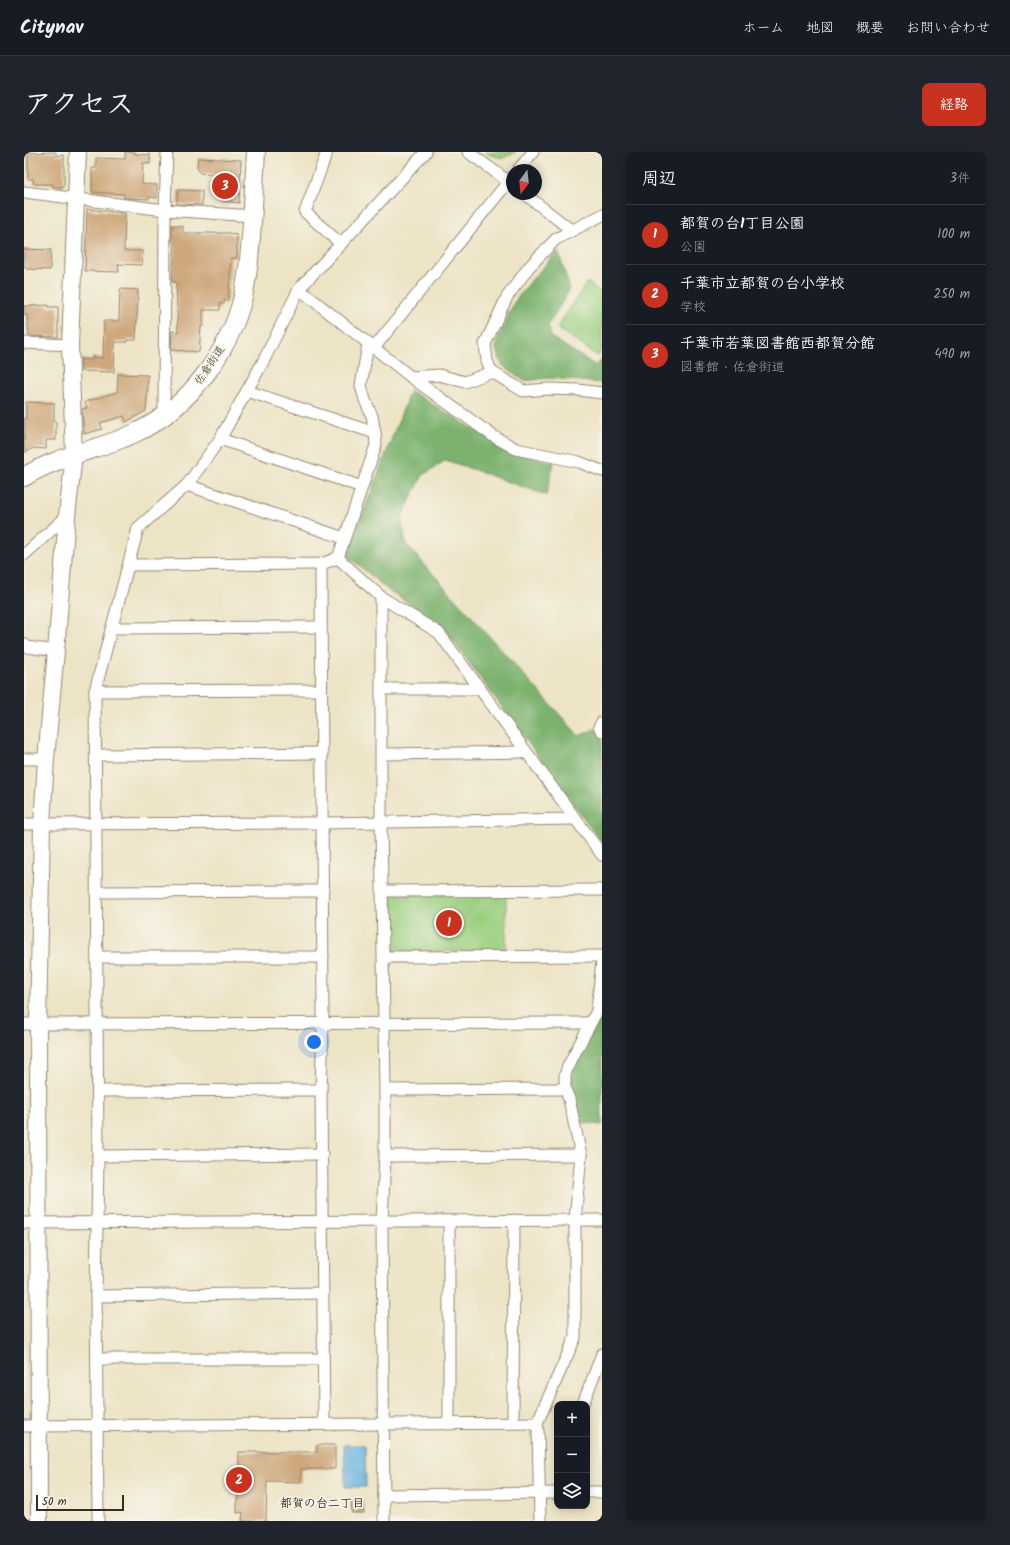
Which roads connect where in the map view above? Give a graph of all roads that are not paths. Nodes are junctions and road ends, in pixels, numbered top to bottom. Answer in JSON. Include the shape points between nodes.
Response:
{"nodes":[{"id":1,"x":78,"y":152,"type":"edge"},
{"id":2,"x":167,"y":152,"type":"edge"},
{"id":3,"x":256,"y":152,"type":"edge"},
{"id":4,"x":327,"y":152,"type":"edge"},
{"id":5,"x":426,"y":152,"type":"edge"},
{"id":6,"x":468,"y":152,"type":"edge"},
{"id":7,"x":533,"y":152,"type":"edge"},
{"id":8,"x":523,"y":164,"type":"edge"},
{"id":9,"x":506,"y":178,"type":"edge"},
{"id":10,"x":506,"y":187,"type":"edge"},
{"id":11,"x":24,"y":192,"type":"edge"},
{"id":12,"x":76,"y":199,"type":"junction"},
{"id":13,"x":533,"y":200,"type":"edge"},
{"id":14,"x":165,"y":210,"type":"junction"},
{"id":15,"x":602,"y":215,"type":"edge"},
{"id":16,"x":253,"y":216,"type":"junction"},
{"id":17,"x":571,"y":230,"type":"junction"},
{"id":18,"x":341,"y":244,"type":"junction"},
{"id":19,"x":299,"y":290,"type":"junction"},
{"id":20,"x":24,"y":343,"type":"edge"},
{"id":21,"x":70,"y":345,"type":"junction"},
{"id":22,"x":371,"y":346,"type":"junction"},
{"id":23,"x":492,"y":372,"type":"junction"},
{"id":24,"x":411,"y":377,"type":"junction"},
{"id":25,"x":247,"y":391,"type":"junction"},
{"id":26,"x":602,"y":393,"type":"edge"},
{"id":27,"x":164,"y":417,"type":"junction"},
{"id":28,"x":375,"y":433,"type":"junction"},
{"id":29,"x":220,"y":439,"type":"junction"},
{"id":30,"x":74,"y":455,"type":"junction"},
{"id":31,"x":602,"y":471,"type":"edge"},
{"id":32,"x":24,"y":477,"type":"edge"},
{"id":33,"x":187,"y":485,"type":"junction"},
{"id":34,"x":362,"y":487,"type":"junction"},
{"id":35,"x":67,"y":516,"type":"junction"},
{"id":36,"x":344,"y":538,"type":"junction"},
{"id":37,"x":24,"y":555,"type":"edge"},
{"id":38,"x":338,"y":558,"type":"junction"},
{"id":39,"x":129,"y":564,"type":"junction"},
{"id":40,"x":321,"y":564,"type":"junction"},
{"id":41,"x":382,"y":597,"type":"junction"},
{"id":42,"x":321,"y":627,"type":"junction"},
{"id":43,"x":112,"y":628,"type":"junction"},
{"id":44,"x":24,"y":644,"type":"edge"},
{"id":45,"x":56,"y":651,"type":"junction"},
{"id":46,"x":480,"y":689,"type":"junction"},
{"id":47,"x":95,"y":690,"type":"junction"},
{"id":48,"x":321,"y":690,"type":"junction"},
{"id":49,"x":381,"y":690,"type":"junction"},
{"id":50,"x":602,"y":722,"type":"edge"},
{"id":51,"x":602,"y":731,"type":"edge"},
{"id":52,"x":526,"y":752,"type":"junction"},
{"id":53,"x":322,"y":753,"type":"junction"},
{"id":54,"x":96,"y":754,"type":"junction"},
{"id":55,"x":382,"y":754,"type":"junction"},
{"id":56,"x":24,"y":759,"type":"edge"},
{"id":57,"x":46,"y":759,"type":"junction"},
{"id":58,"x":575,"y":819,"type":"junction"},
{"id":59,"x":382,"y":821,"type":"junction"},
{"id":60,"x":322,"y":823,"type":"junction"},
{"id":61,"x":24,"y":824,"type":"edge"},
{"id":62,"x":42,"y":824,"type":"junction"},
{"id":63,"x":97,"y":824,"type":"junction"},
{"id":64,"x":602,"y":855,"type":"edge"},
{"id":65,"x":602,"y":890,"type":"edge"},
{"id":66,"x":323,"y":891,"type":"junction"},
{"id":67,"x":383,"y":891,"type":"junction"},
{"id":68,"x":97,"y":892,"type":"junction"},
{"id":69,"x":323,"y":956,"type":"junction"},
{"id":70,"x":602,"y":956,"type":"edge"},
{"id":71,"x":97,"y":957,"type":"junction"},
{"id":72,"x":384,"y":957,"type":"junction"},
{"id":73,"x":602,"y":960,"type":"edge"},
{"id":74,"x":323,"y":1023,"type":"junction"},
{"id":75,"x":384,"y":1023,"type":"junction"},
{"id":76,"x":590,"y":1023,"type":"junction"},
{"id":77,"x":31,"y":1024,"type":"edge"},
{"id":78,"x":97,"y":1024,"type":"junction"},
{"id":79,"x":565,"y":1089,"type":"junction"},
{"id":80,"x":321,"y":1090,"type":"junction"},
{"id":81,"x":385,"y":1090,"type":"junction"},
{"id":82,"x":98,"y":1091,"type":"junction"},
{"id":83,"x":322,"y":1154,"type":"junction"},
{"id":84,"x":580,"y":1155,"type":"junction"},
{"id":85,"x":98,"y":1156,"type":"junction"},
{"id":86,"x":385,"y":1156,"type":"junction"},
{"id":87,"x":514,"y":1220,"type":"junction"},
{"id":88,"x":575,"y":1220,"type":"junction"},
{"id":89,"x":602,"y":1220,"type":"edge"},
{"id":90,"x":322,"y":1221,"type":"junction"},
{"id":91,"x":382,"y":1221,"type":"junction"},
{"id":92,"x":449,"y":1221,"type":"junction"},
{"id":93,"x":31,"y":1223,"type":"edge"},
{"id":94,"x":98,"y":1223,"type":"junction"},
{"id":95,"x":323,"y":1293,"type":"junction"},
{"id":96,"x":96,"y":1296,"type":"junction"},
{"id":97,"x":602,"y":1354,"type":"edge"},
{"id":98,"x":97,"y":1359,"type":"junction"},
{"id":99,"x":323,"y":1359,"type":"junction"},
{"id":100,"x":584,"y":1401,"type":"edge"},
{"id":101,"x":537,"y":1423,"type":"junction"},
{"id":102,"x":324,"y":1424,"type":"junction"},
{"id":103,"x":383,"y":1424,"type":"junction"},
{"id":104,"x":449,"y":1424,"type":"junction"},
{"id":105,"x":513,"y":1424,"type":"junction"},
{"id":106,"x":31,"y":1426,"type":"edge"},
{"id":107,"x":97,"y":1426,"type":"junction"},
{"id":108,"x":590,"y":1492,"type":"edge"},
{"id":109,"x":602,"y":1492,"type":"edge"},
{"id":110,"x":554,"y":1493,"type":"edge"},
{"id":111,"x":539,"y":1494,"type":"junction"},
{"id":112,"x":384,"y":1495,"type":"junction"},
{"id":113,"x":39,"y":1521,"type":"edge"},
{"id":114,"x":98,"y":1521,"type":"edge"},
{"id":115,"x":384,"y":1521,"type":"edge"},
{"id":116,"x":540,"y":1521,"type":"edge"}],
"edges":[{"from":1,"to":12,"type":"street"},
{"from":2,"to":14,"type":"street"},
{"from":3,"to":16,"type":"main road","name":"佐倉街道"},
{"from":4,"to":18,"type":"street","via":[[305,212]]},
{"from":5,"to":18,"type":"street"},
{"from":6,"to":9,"type":"street"},
{"from":7,"to":8,"type":"street"},
{"from":10,"to":22,"type":"street"},
{"from":11,"to":12,"type":"street"},
{"from":12,"to":14,"type":"street"},
{"from":12,"to":21,"type":"street"},
{"from":13,"to":17,"type":"street"},
{"from":14,"to":16,"type":"street"},
{"from":14,"to":27,"type":"street"},
{"from":15,"to":17,"type":"street"},
{"from":16,"to":27,"type":"main road","name":"佐倉街道","via":[[246,282],[238,316],[220,352],[199,382],[183,402]]},
{"from":17,"to":23,"type":"street","via":[[556,239],[529,267],[506,297],[485,344],[487,361]]},
{"from":18,"to":19,"type":"street"},
{"from":19,"to":22,"type":"street"},
{"from":19,"to":25,"type":"street"},
{"from":20,"to":21,"type":"street"},
{"from":21,"to":30,"type":"street"},
{"from":22,"to":24,"type":"street"},
{"from":22,"to":28,"type":"street","via":[[362,386]]},
{"from":23,"to":24,"type":"street","via":[[465,382],[439,375]]},
{"from":23,"to":26,"type":"street","via":[[523,391],[549,389]]},
{"from":24,"to":31,"type":"street","via":[[493,436],[516,448],[579,462]]},
{"from":25,"to":28,"type":"street"},
{"from":25,"to":29,"type":"street"},
{"from":27,"to":30,"type":"main road","name":"佐倉街道","via":[[134,434]]},
{"from":28,"to":34,"type":"street","via":[[376,445]]},
{"from":29,"to":33,"type":"street"},
{"from":29,"to":34,"type":"street"},
{"from":30,"to":32,"type":"main road","name":"佐倉街道","via":[[40,467]]},
{"from":30,"to":35,"type":"street"},
{"from":33,"to":36,"type":"street"},
{"from":33,"to":39,"type":"street","via":[[138,528]]},
{"from":34,"to":36,"type":"street"},
{"from":35,"to":37,"type":"street"},
{"from":35,"to":45,"type":"street"},
{"from":36,"to":38,"type":"street"},
{"from":38,"to":40,"type":"street"},
{"from":38,"to":41,"type":"street"},
{"from":39,"to":40,"type":"street"},
{"from":39,"to":43,"type":"street"},
{"from":40,"to":42,"type":"street"},
{"from":41,"to":46,"type":"street","via":[[439,633]]},
{"from":41,"to":49,"type":"street"},
{"from":42,"to":43,"type":"street"},
{"from":42,"to":48,"type":"street"},
{"from":43,"to":47,"type":"street"},
{"from":44,"to":45,"type":"street","via":[[27,647]]},
{"from":45,"to":57,"type":"street"},
{"from":46,"to":49,"type":"street"},
{"from":46,"to":52,"type":"street"},
{"from":47,"to":48,"type":"street"},
{"from":47,"to":54,"type":"street"},
{"from":48,"to":53,"type":"street"},
{"from":49,"to":55,"type":"street"},
{"from":50,"to":51,"type":"street","via":[[599,726]]},
{"from":52,"to":55,"type":"street"},
{"from":52,"to":58,"type":"street"},
{"from":53,"to":54,"type":"street"},
{"from":53,"to":60,"type":"street"},
{"from":54,"to":63,"type":"street"},
{"from":55,"to":59,"type":"street"},
{"from":56,"to":57,"type":"street"},
{"from":57,"to":62,"type":"street"},
{"from":58,"to":59,"type":"street"},
{"from":58,"to":64,"type":"street"},
{"from":59,"to":60,"type":"street"},
{"from":59,"to":67,"type":"street"},
{"from":60,"to":63,"type":"street"},
{"from":60,"to":66,"type":"street"},
{"from":61,"to":62,"type":"street"},
{"from":62,"to":63,"type":"street"},
{"from":62,"to":77,"type":"street"},
{"from":63,"to":68,"type":"street"},
{"from":65,"to":67,"type":"street"},
{"from":66,"to":68,"type":"street"},
{"from":66,"to":69,"type":"street"},
{"from":67,"to":72,"type":"street"},
{"from":68,"to":71,"type":"street"},
{"from":69,"to":71,"type":"street"},
{"from":69,"to":74,"type":"street"},
{"from":70,"to":72,"type":"street"},
{"from":71,"to":78,"type":"street"},
{"from":72,"to":75,"type":"street"},
{"from":73,"to":76,"type":"street","via":[[597,1012]]},
{"from":74,"to":75,"type":"street"},
{"from":74,"to":78,"type":"street"},
{"from":74,"to":80,"type":"street"},
{"from":75,"to":76,"type":"street"},
{"from":75,"to":81,"type":"street"},
{"from":76,"to":79,"type":"street","via":[[568,1066]]},
{"from":77,"to":78,"type":"street"},
{"from":77,"to":93,"type":"street"},
{"from":78,"to":82,"type":"street"},
{"from":79,"to":81,"type":"street"},
{"from":79,"to":84,"type":"street"},
{"from":80,"to":82,"type":"street"},
{"from":80,"to":83,"type":"street"},
{"from":81,"to":86,"type":"street"},
{"from":82,"to":85,"type":"street"},
{"from":83,"to":85,"type":"street"},
{"from":83,"to":90,"type":"street"},
{"from":84,"to":86,"type":"street"},
{"from":84,"to":88,"type":"street"},
{"from":85,"to":94,"type":"street"},
{"from":86,"to":91,"type":"street"},
{"from":87,"to":88,"type":"street"},
{"from":87,"to":92,"type":"street"},
{"from":87,"to":105,"type":"street"},
{"from":88,"to":89,"type":"street"},
{"from":88,"to":101,"type":"street","via":[[575,1338]]},
{"from":90,"to":91,"type":"street"},
{"from":90,"to":94,"type":"street"},
{"from":90,"to":95,"type":"street"},
{"from":91,"to":92,"type":"street"},
{"from":91,"to":103,"type":"street"},
{"from":92,"to":104,"type":"street"},
{"from":93,"to":94,"type":"street"},
{"from":93,"to":106,"type":"street"},
{"from":94,"to":96,"type":"street"},
{"from":95,"to":96,"type":"street"},
{"from":95,"to":99,"type":"street"},
{"from":96,"to":98,"type":"street"},
{"from":97,"to":100,"type":"street"},
{"from":98,"to":99,"type":"street"},
{"from":98,"to":107,"type":"street"},
{"from":99,"to":102,"type":"street"},
{"from":101,"to":105,"type":"street"},
{"from":101,"to":111,"type":"street"},
{"from":102,"to":103,"type":"street"},
{"from":102,"to":107,"type":"street"},
{"from":103,"to":104,"type":"street"},
{"from":103,"to":112,"type":"street"},
{"from":104,"to":105,"type":"street"},
{"from":106,"to":107,"type":"street"},
{"from":106,"to":113,"type":"street"},
{"from":107,"to":114,"type":"street"},
{"from":108,"to":109,"type":"street"},
{"from":110,"to":111,"type":"street"},
{"from":111,"to":112,"type":"street"},
{"from":111,"to":116,"type":"street"},
{"from":112,"to":115,"type":"street"}]}
